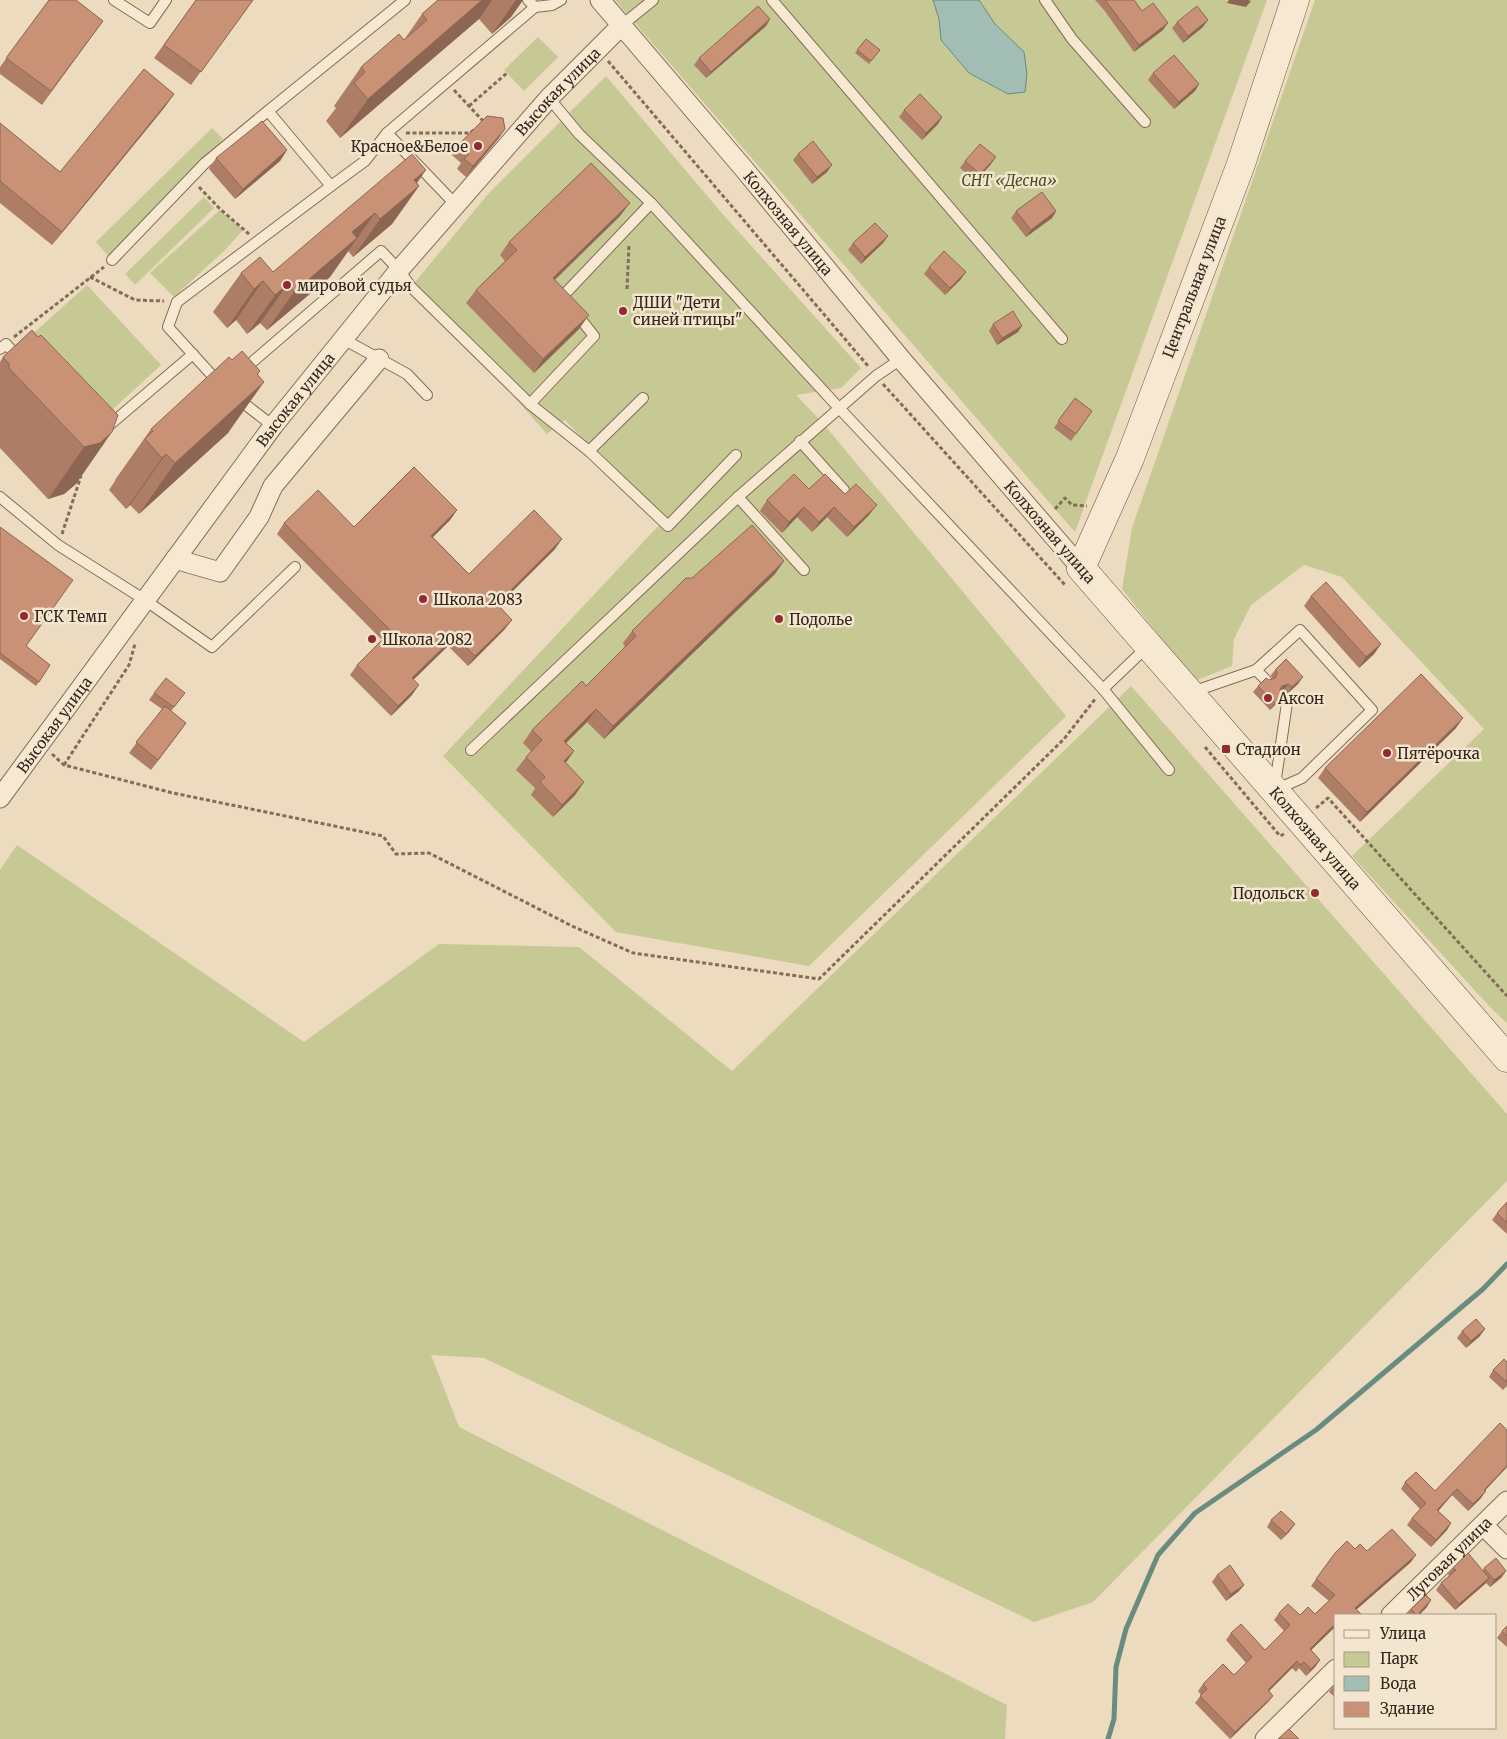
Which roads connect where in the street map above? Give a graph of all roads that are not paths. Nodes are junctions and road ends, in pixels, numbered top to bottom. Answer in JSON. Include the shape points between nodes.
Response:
{"nodes":[{"id":1,"x":114,"y":0,"type":"edge"},
{"id":2,"x":166,"y":0,"type":"edge"},
{"id":3,"x":405,"y":0,"type":"edge"},
{"id":4,"x":560,"y":0,"type":"edge"},
{"id":5,"x":600,"y":0,"type":"edge"},
{"id":6,"x":653,"y":0,"type":"edge"},
{"id":7,"x":772,"y":0,"type":"edge"},
{"id":8,"x":1045,"y":0,"type":"edge"},
{"id":9,"x":1295,"y":0,"type":"edge"},
{"id":10,"x":532,"y":3,"type":"edge"},
{"id":11,"x":622,"y":25,"type":"junction"},
{"id":12,"x":549,"y":98,"type":"junction"},
{"id":13,"x":268,"y":111,"type":"junction"},
{"id":14,"x":1145,"y":122,"type":"dead end"},
{"id":15,"x":387,"y":133,"type":"junction"},
{"id":16,"x":331,"y":186,"type":"junction"},
{"id":17,"x":651,"y":203,"type":"junction"},
{"id":18,"x":456,"y":205,"type":"junction"},
{"id":19,"x":112,"y":260,"type":"road end"},
{"id":20,"x":400,"y":270,"type":"junction"},
{"id":21,"x":343,"y":339,"type":"junction"},
{"id":22,"x":1062,"y":339,"type":"dead end"},
{"id":23,"x":3,"y":346,"type":"edge"},
{"id":24,"x":193,"y":354,"type":"junction"},
{"id":25,"x":379,"y":358,"type":"junction"},
{"id":26,"x":901,"y":359,"type":"junction"},
{"id":27,"x":26,"y":366,"type":"edge"},
{"id":28,"x":230,"y":393,"type":"edge"},
{"id":29,"x":427,"y":395,"type":"dead end"},
{"id":30,"x":643,"y":398,"type":"dead end"},
{"id":31,"x":530,"y":404,"type":"junction"},
{"id":32,"x":839,"y":408,"type":"junction"},
{"id":33,"x":273,"y":426,"type":"junction"},
{"id":34,"x":100,"y":433,"type":"edge"},
{"id":35,"x":800,"y":441,"type":"junction"},
{"id":36,"x":589,"y":450,"type":"junction"},
{"id":37,"x":736,"y":455,"type":"dead end"},
{"id":38,"x":844,"y":490,"type":"edge"},
{"id":39,"x":0,"y":496,"type":"edge"},
{"id":40,"x":738,"y":497,"type":"junction"},
{"id":41,"x":175,"y":560,"type":"junction"},
{"id":42,"x":295,"y":566,"type":"dead end"},
{"id":43,"x":1081,"y":568,"type":"junction"},
{"id":44,"x":804,"y":570,"type":"dead end"},
{"id":45,"x":145,"y":600,"type":"junction"},
{"id":46,"x":1148,"y":646,"type":"junction"},
{"id":47,"x":1256,"y":670,"type":"junction"},
{"id":48,"x":1266,"y":680,"type":"edge"},
{"id":49,"x":1103,"y":690,"type":"junction"},
{"id":50,"x":1189,"y":693,"type":"junction"},
{"id":51,"x":1282,"y":698,"type":"edge"},
{"id":52,"x":471,"y":750,"type":"dead end"},
{"id":53,"x":1169,"y":770,"type":"dead end"},
{"id":54,"x":1274,"y":791,"type":"junction"},
{"id":55,"x":0,"y":798,"type":"edge"},
{"id":56,"x":1507,"y":1058,"type":"edge"},
{"id":57,"x":1507,"y":1501,"type":"edge"},
{"id":58,"x":1483,"y":1525,"type":"junction"},
{"id":59,"x":1507,"y":1549,"type":"edge"},
{"id":60,"x":1392,"y":1614,"type":"edge"},
{"id":61,"x":1334,"y":1671,"type":"edge"},
{"id":62,"x":1265,"y":1739,"type":"edge"}],
"edges":[{"from":1,"to":2,"type":"lane","via":[[150,23]]},
{"from":3,"to":13,"type":"lane"},
{"from":4,"to":10,"type":"lane","via":[[552,6]]},
{"from":5,"to":11,"type":"street","name":"Колхозная улица"},
{"from":6,"to":11,"type":"lane"},
{"from":7,"to":22,"type":"lane"},
{"from":8,"to":14,"type":"lane","via":[[1072,39]]},
{"from":9,"to":43,"type":"street","name":"Центральная улица","via":[[1241,164],[1130,458]]},
{"from":10,"to":15,"type":"lane"},
{"from":11,"to":12,"type":"street","name":"Высокая улица"},
{"from":11,"to":26,"type":"street","name":"Колхозная улица"},
{"from":12,"to":17,"type":"lane","via":[[579,134]]},
{"from":12,"to":18,"type":"street","name":"Высокая улица"},
{"from":13,"to":16,"type":"lane"},
{"from":13,"to":19,"type":"lane","via":[[205,164]]},
{"from":15,"to":16,"type":"lane","via":[[365,161]]},
{"from":15,"to":18,"type":"lane"},
{"from":16,"to":24,"type":"lane","via":[[177,302],[168,327]]},
{"from":17,"to":31,"type":"lane","via":[[562,297],[594,336]]},
{"from":17,"to":32,"type":"lane"},
{"from":18,"to":20,"type":"street","name":"Высокая улица"},
{"from":20,"to":21,"type":"street","name":"Высокая улица"},
{"from":20,"to":24,"type":"lane","via":[[381,251],[223,388]]},
{"from":20,"to":31,"type":"lane","via":[[411,287]]},
{"from":21,"to":25,"type":"lane"},
{"from":21,"to":33,"type":"street","name":"Высокая улица"},
{"from":23,"to":27,"type":"lane"},
{"from":24,"to":34,"type":"lane"},
{"from":25,"to":29,"type":"lane","via":[[408,374]]},
{"from":25,"to":41,"type":"street","via":[[273,486],[259,517],[220,572]]},
{"from":26,"to":32,"type":"lane"},
{"from":26,"to":43,"type":"street","name":"Колхозная улица"},
{"from":28,"to":33,"type":"lane"},
{"from":30,"to":36,"type":"lane"},
{"from":31,"to":36,"type":"lane"},
{"from":32,"to":35,"type":"lane"},
{"from":32,"to":49,"type":"lane"},
{"from":33,"to":41,"type":"street","name":"Высокая улица"},
{"from":35,"to":38,"type":"lane"},
{"from":35,"to":40,"type":"lane"},
{"from":36,"to":37,"type":"lane","via":[[668,526]]},
{"from":39,"to":45,"type":"lane","via":[[58,545]]},
{"from":40,"to":44,"type":"lane"},
{"from":40,"to":52,"type":"lane"},
{"from":41,"to":45,"type":"street","name":"Высокая улица"},
{"from":42,"to":45,"type":"lane","via":[[212,647]]},
{"from":43,"to":46,"type":"street","name":"Колхозная улица"},
{"from":45,"to":55,"type":"street","name":"Высокая улица"},
{"from":46,"to":49,"type":"lane"},
{"from":46,"to":50,"type":"street","name":"Колхозная улица"},
{"from":47,"to":48,"type":"lane"},
{"from":47,"to":50,"type":"lane"},
{"from":47,"to":54,"type":"lane","via":[[1300,630],[1372,710],[1302,778]]},
{"from":49,"to":53,"type":"lane"},
{"from":50,"to":54,"type":"street","name":"Колхозная улица"},
{"from":51,"to":54,"type":"lane","via":[[1286,703]]},
{"from":54,"to":56,"type":"street","name":"Колхозная улица"},
{"from":57,"to":58,"type":"street","name":"Луговая улица"},
{"from":58,"to":59,"type":"street"},
{"from":58,"to":60,"type":"street","name":"Луговая улица"},
{"from":61,"to":62,"type":"street"}]}
